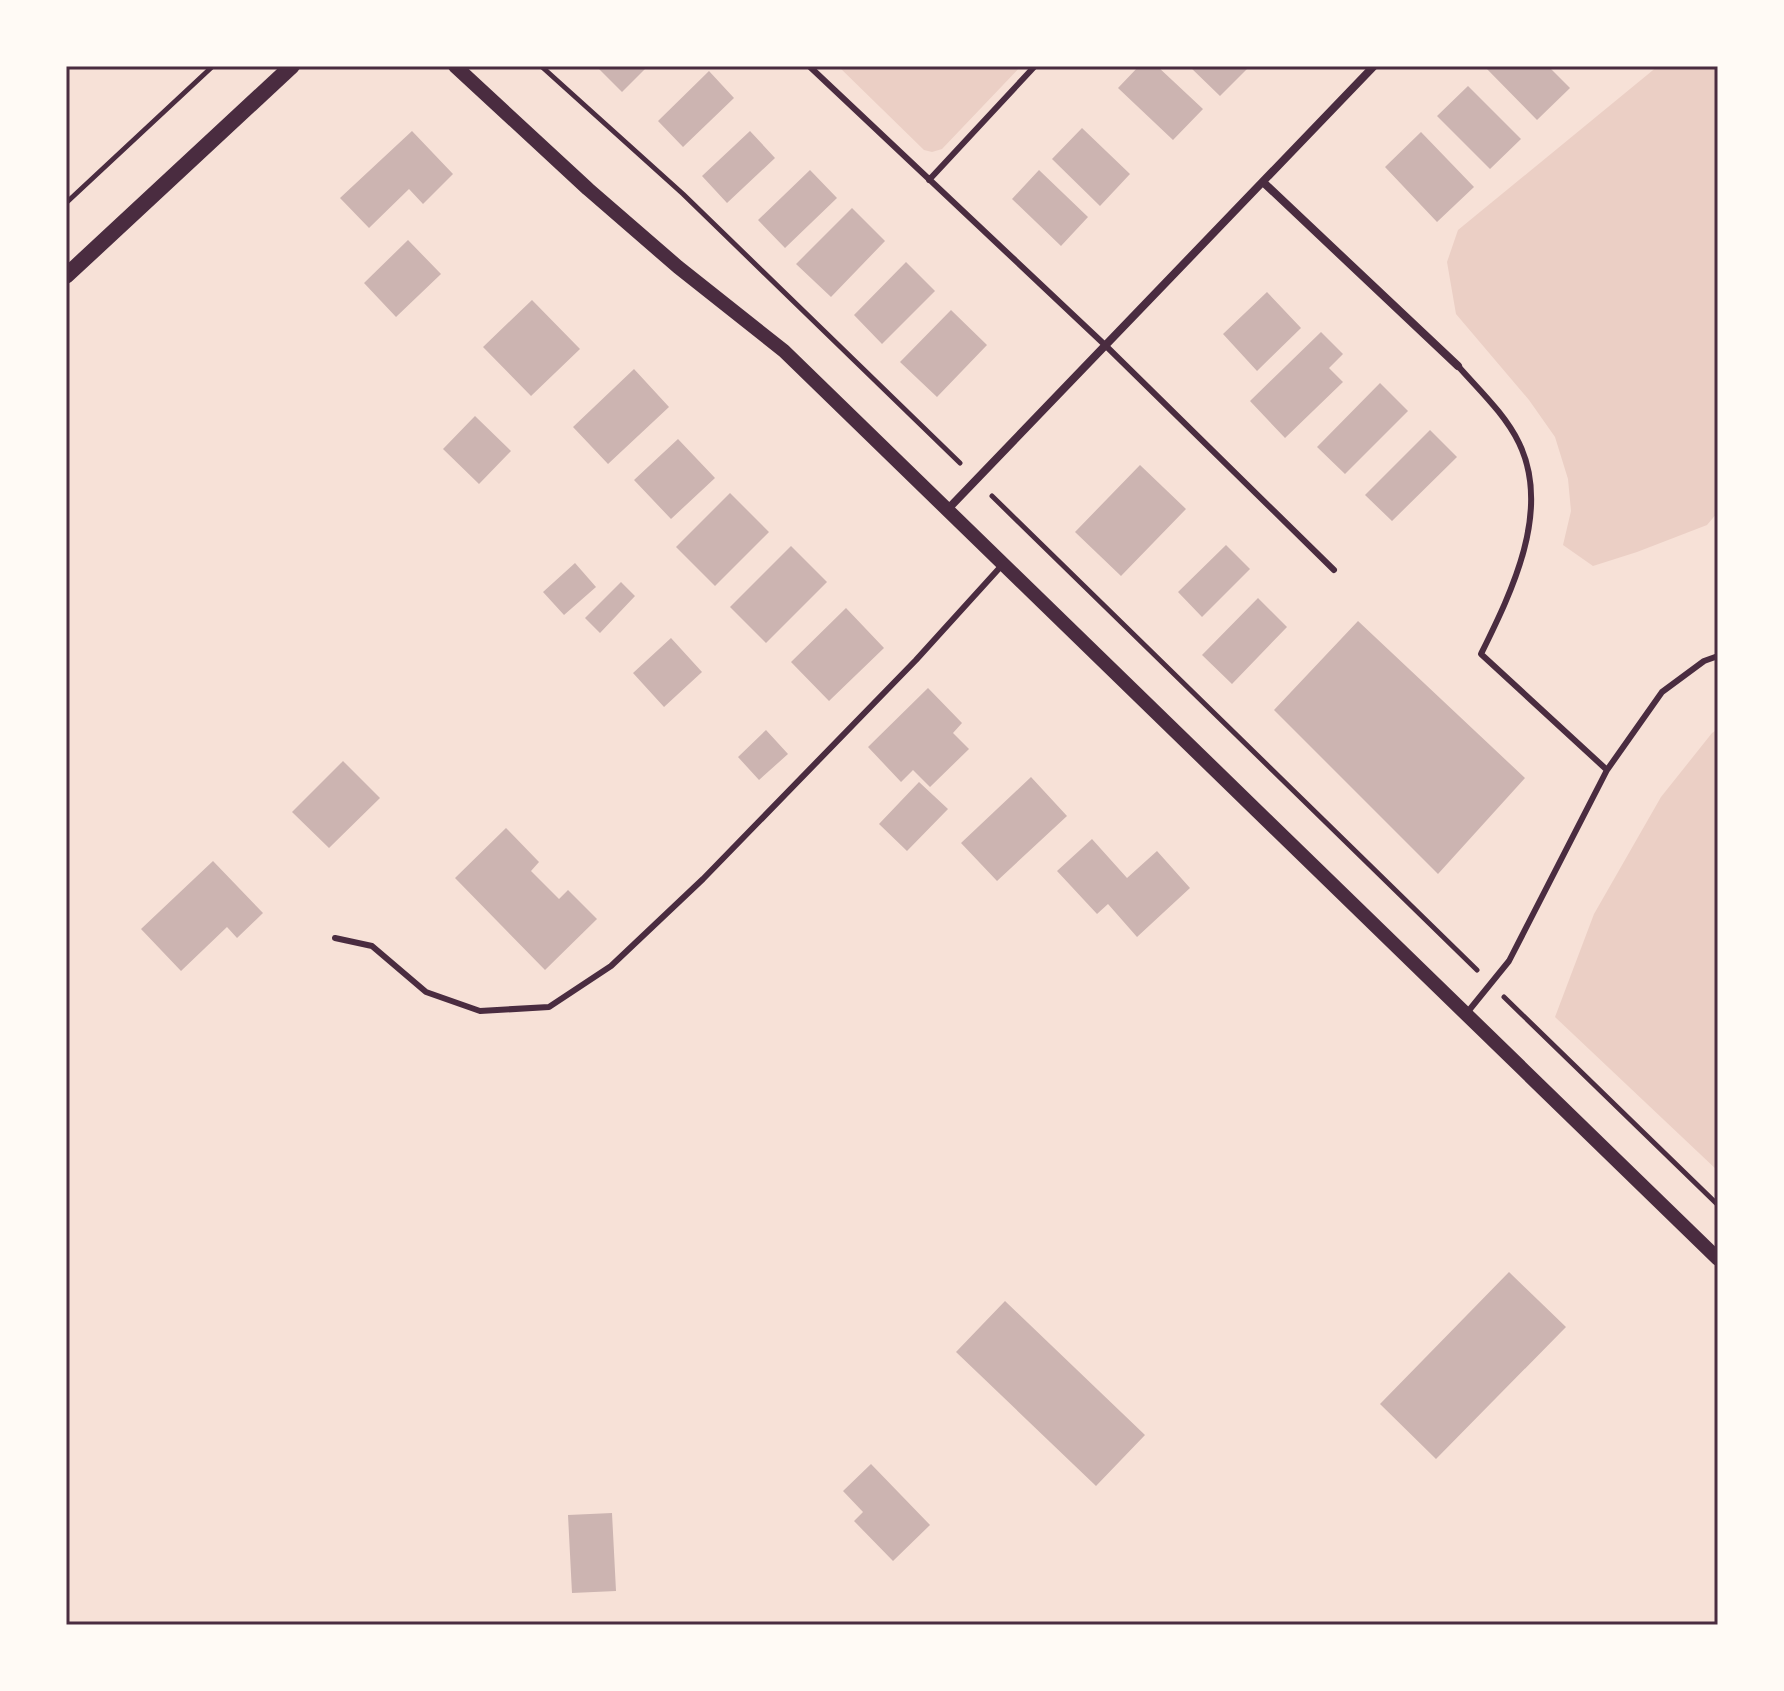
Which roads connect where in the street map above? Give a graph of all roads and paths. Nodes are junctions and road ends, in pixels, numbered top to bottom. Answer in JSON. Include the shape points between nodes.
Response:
{"nodes":[{"id":1,"x":213,"y":66,"type":"edge"},
{"id":2,"x":292,"y":66,"type":"edge"},
{"id":3,"x":455,"y":66,"type":"edge"},
{"id":4,"x":541,"y":66,"type":"edge"},
{"id":5,"x":809,"y":66,"type":"edge"},
{"id":6,"x":1035,"y":66,"type":"edge"},
{"id":7,"x":1374,"y":66,"type":"edge"},
{"id":8,"x":929,"y":180,"type":"junction"},
{"id":9,"x":1263,"y":182,"type":"junction"},
{"id":10,"x":66,"y":203,"type":"edge"},
{"id":11,"x":66,"y":276,"type":"edge"},
{"id":12,"x":1105,"y":345,"type":"junction"},
{"id":13,"x":1458,"y":366,"type":"joint"},
{"id":14,"x":958,"y":462,"type":"dead end"},
{"id":15,"x":1002,"y":505,"type":"dead end"},
{"id":16,"x":948,"y":509,"type":"junction"},
{"id":17,"x":1004,"y":563,"type":"junction"},
{"id":18,"x":1334,"y":570,"type":"dead end"},
{"id":19,"x":1718,"y":656,"type":"edge"},
{"id":20,"x":1607,"y":770,"type":"junction"},
{"id":21,"x":335,"y":938,"type":"dead end"},
{"id":22,"x":1492,"y":985,"type":"junction"},
{"id":23,"x":1466,"y":1014,"type":"junction"},
{"id":24,"x":1718,"y":1205,"type":"edge"},
{"id":25,"x":1718,"y":1259,"type":"edge"}],
"edges":[{"from":1,"to":10,"type":"path"},
{"from":2,"to":11,"type":"main road"},
{"from":3,"to":16,"type":"street","via":[[678,267],[784,351]]},
{"from":4,"to":14,"type":"path","via":[[683,194]]},
{"from":5,"to":8,"type":"lane"},
{"from":6,"to":8,"type":"lane"},
{"from":7,"to":9,"type":"street"},
{"from":8,"to":12,"type":"lane"},
{"from":9,"to":12,"type":"street"},
{"from":9,"to":13,"type":"street"},
{"from":12,"to":16,"type":"street"},
{"from":12,"to":18,"type":"lane"},
{"from":13,"to":20,"type":"lane","via":[[1519,444],[1530,479],[1524,546],[1481,654]]},
{"from":15,"to":22,"type":"path"},
{"from":16,"to":17,"type":"street"},
{"from":17,"to":21,"type":"lane","via":[[703,879],[611,966],[549,1007],[480,1011],[426,992],[372,946]]},
{"from":17,"to":23,"type":"street"},
{"from":19,"to":20,"type":"lane","via":[[1662,692]]},
{"from":20,"to":22,"type":"lane"},
{"from":22,"to":23,"type":"lane"},
{"from":22,"to":24,"type":"path"},
{"from":23,"to":25,"type":"street"}]}
